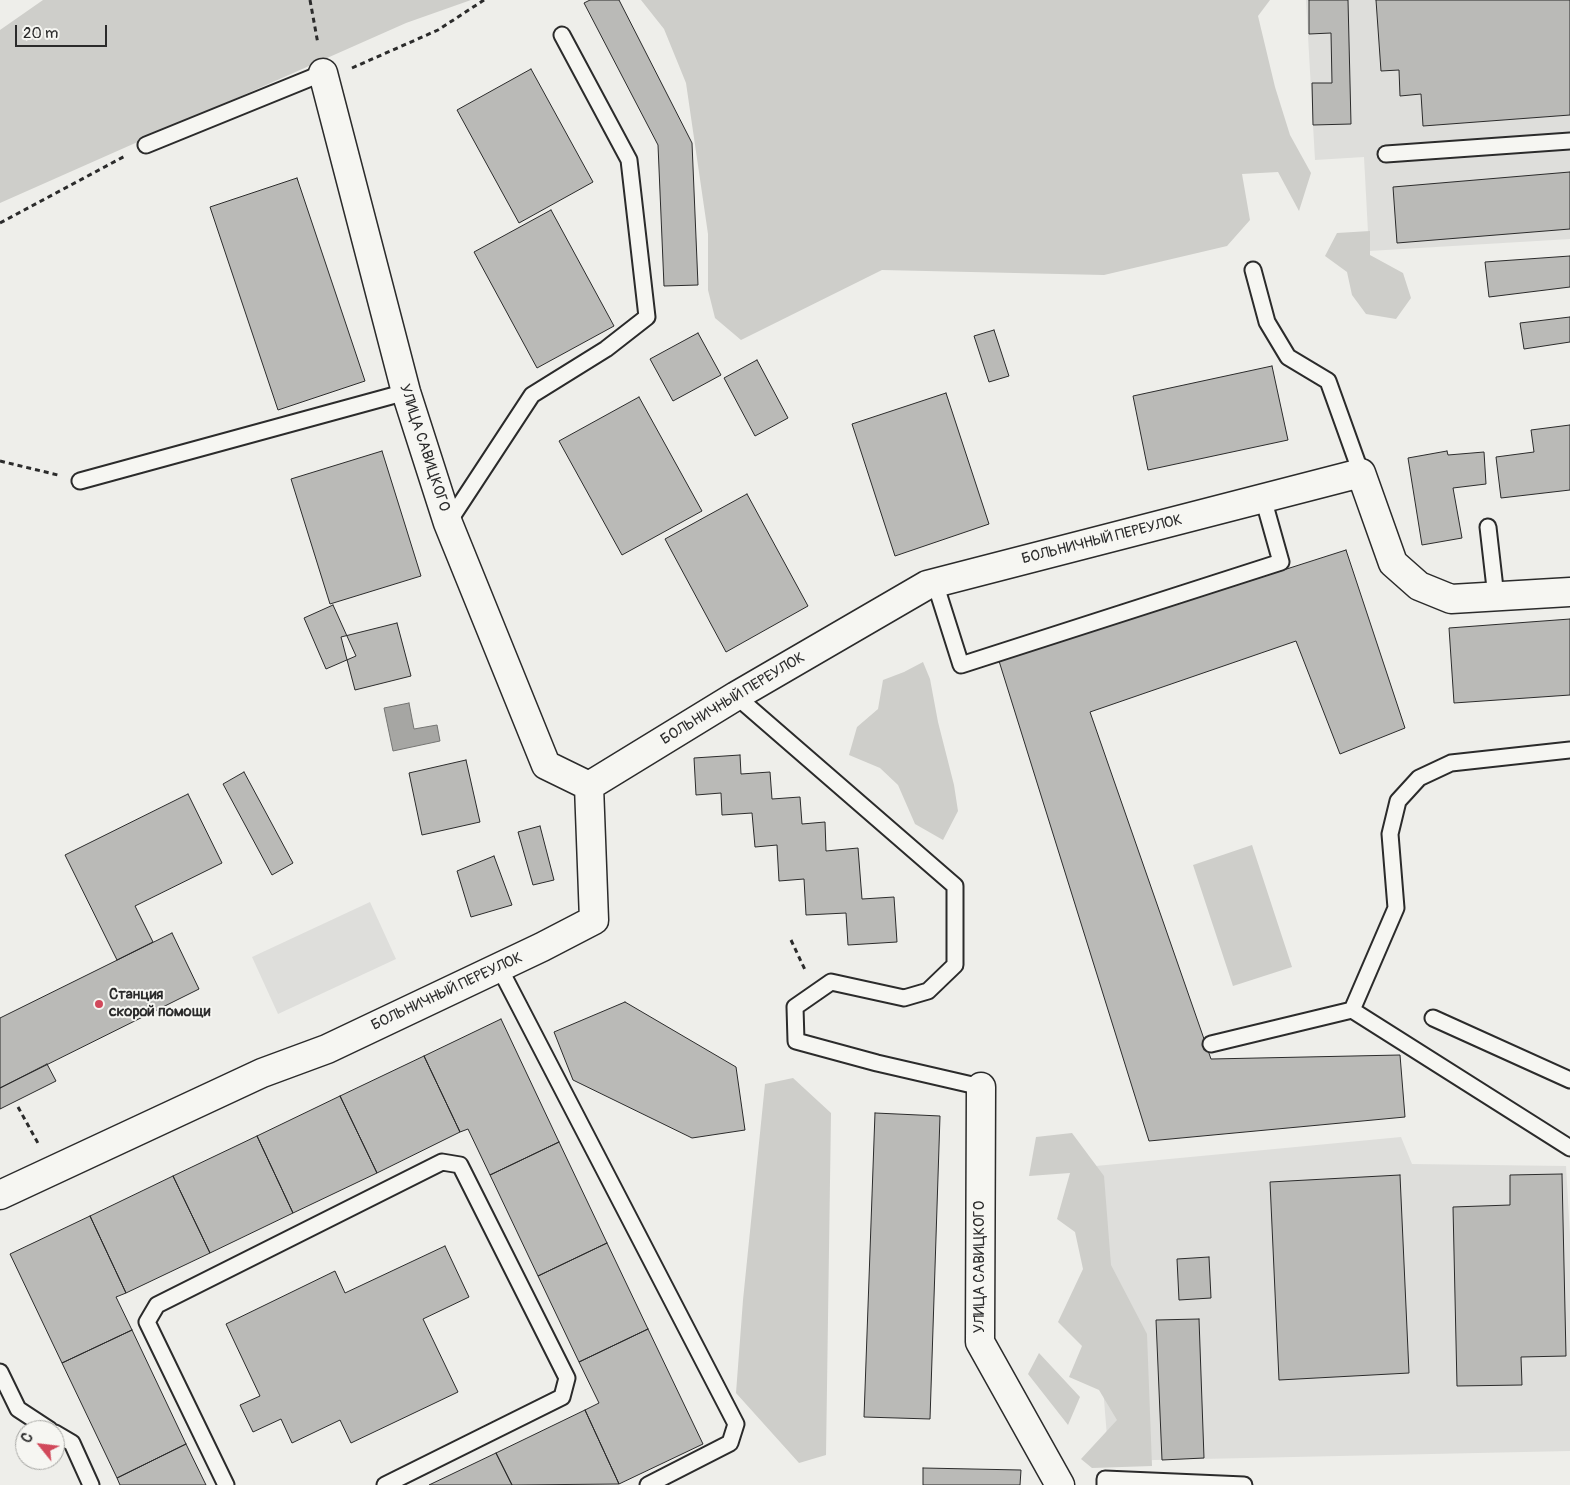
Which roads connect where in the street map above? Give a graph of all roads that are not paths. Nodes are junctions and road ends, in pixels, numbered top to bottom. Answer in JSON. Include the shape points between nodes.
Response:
{"nodes":[{"id":1,"x":562,"y":35,"type":"dead end"},
{"id":2,"x":324,"y":76,"type":"joint"},
{"id":3,"x":1570,"y":141,"type":"edge"},
{"id":4,"x":146,"y":145,"type":"road end"},
{"id":5,"x":1386,"y":154,"type":"dead end"},
{"id":6,"x":1253,"y":270,"type":"dead end"},
{"id":7,"x":406,"y":392,"type":"junction"},
{"id":8,"x":1361,"y":473,"type":"junction"},
{"id":9,"x":80,"y":481,"type":"road end"},
{"id":10,"x":1263,"y":498,"type":"junction"},
{"id":11,"x":448,"y":523,"type":"junction"},
{"id":12,"x":1488,"y":527,"type":"dead end"},
{"id":13,"x":935,"y":583,"type":"junction"},
{"id":14,"x":1570,"y":592,"type":"edge"},
{"id":15,"x":1496,"y":597,"type":"junction"},
{"id":16,"x":736,"y":696,"type":"junction"},
{"id":17,"x":1570,"y":750,"type":"edge"},
{"id":18,"x":589,"y":786,"type":"junction"},
{"id":19,"x":499,"y":967,"type":"junction"},
{"id":20,"x":1352,"y":1010,"type":"junction"},
{"id":21,"x":1433,"y":1018,"type":"dead end"},
{"id":22,"x":1211,"y":1044,"type":"dead end"},
{"id":23,"x":1570,"y":1080,"type":"edge"},
{"id":24,"x":981,"y":1087,"type":"joint"},
{"id":25,"x":1570,"y":1148,"type":"edge"},
{"id":26,"x":0,"y":1195,"type":"edge"},
{"id":27,"x":0,"y":1372,"type":"edge"},
{"id":28,"x":35,"y":1420,"type":"edge"},
{"id":29,"x":65,"y":1439,"type":"edge"},
{"id":30,"x":91,"y":1485,"type":"edge"},
{"id":31,"x":226,"y":1485,"type":"edge"},
{"id":32,"x":385,"y":1485,"type":"edge"},
{"id":33,"x":648,"y":1485,"type":"edge"},
{"id":34,"x":1060,"y":1485,"type":"edge"},
{"id":35,"x":1105,"y":1485,"type":"edge"},
{"id":36,"x":1244,"y":1485,"type":"edge"}],
"edges":[{"from":1,"to":11,"type":"lane","via":[[629,160],[647,317],[606,349],[532,395]]},
{"from":2,"to":4,"type":"lane"},
{"from":2,"to":7,"type":"street","name":"УЛИЦА САВИЦКОГО"},
{"from":3,"to":5,"type":"lane"},
{"from":6,"to":8,"type":"lane","via":[[1267,322],[1288,357],[1328,382]]},
{"from":7,"to":9,"type":"lane"},
{"from":7,"to":11,"type":"street","name":"УЛИЦА САВИЦКОГО"},
{"from":8,"to":10,"type":"street","name":"БОЛЬНИЧНЫЙ ПЕРЕУЛОК"},
{"from":8,"to":15,"type":"street","via":[[1393,563],[1419,586],[1451,599]]},
{"from":10,"to":13,"type":"street","name":"БОЛЬНИЧНЫЙ ПЕРЕУЛОК"},
{"from":10,"to":13,"type":"lane","via":[[1281,562],[961,665]]},
{"from":11,"to":18,"type":"street","name":"УЛИЦА САВИЦКОГО","via":[[546,765]]},
{"from":12,"to":15,"type":"lane"},
{"from":13,"to":16,"type":"street","name":"БОЛЬНИЧНЫЙ ПЕРЕУЛОК"},
{"from":14,"to":15,"type":"street"},
{"from":16,"to":18,"type":"street","name":"БОЛЬНИЧНЫЙ ПЕРЕУЛОК"},
{"from":16,"to":24,"type":"lane","via":[[955,886],[955,965],[928,991],[904,998],[831,982],[795,1007],[796,1041]]},
{"from":17,"to":20,"type":"lane","via":[[1451,762],[1419,778],[1398,801],[1390,834],[1396,908]]},
{"from":18,"to":19,"type":"street","name":"БОЛЬНИЧНЫЙ ПЕРЕУЛОК","via":[[594,920]]},
{"from":19,"to":26,"type":"street","name":"БОЛЬНИЧНЫЙ ПЕРЕУЛОК"},
{"from":19,"to":33,"type":"lane","via":[[736,1424],[730,1443]]},
{"from":20,"to":22,"type":"lane"},
{"from":20,"to":25,"type":"lane"},
{"from":21,"to":23,"type":"lane"},
{"from":24,"to":34,"type":"street","name":"УЛИЦА САВИЦКОГО","via":[[980,1342]]},
{"from":27,"to":28,"type":"lane","via":[[18,1408]]},
{"from":29,"to":30,"type":"lane","via":[[72,1443]]},
{"from":31,"to":32,"type":"lane","via":[[147,1322],[157,1305],[442,1162],[460,1165],[567,1378],[562,1396]]},
{"from":35,"to":36,"type":"lane","via":[[1105,1479]]}]}
